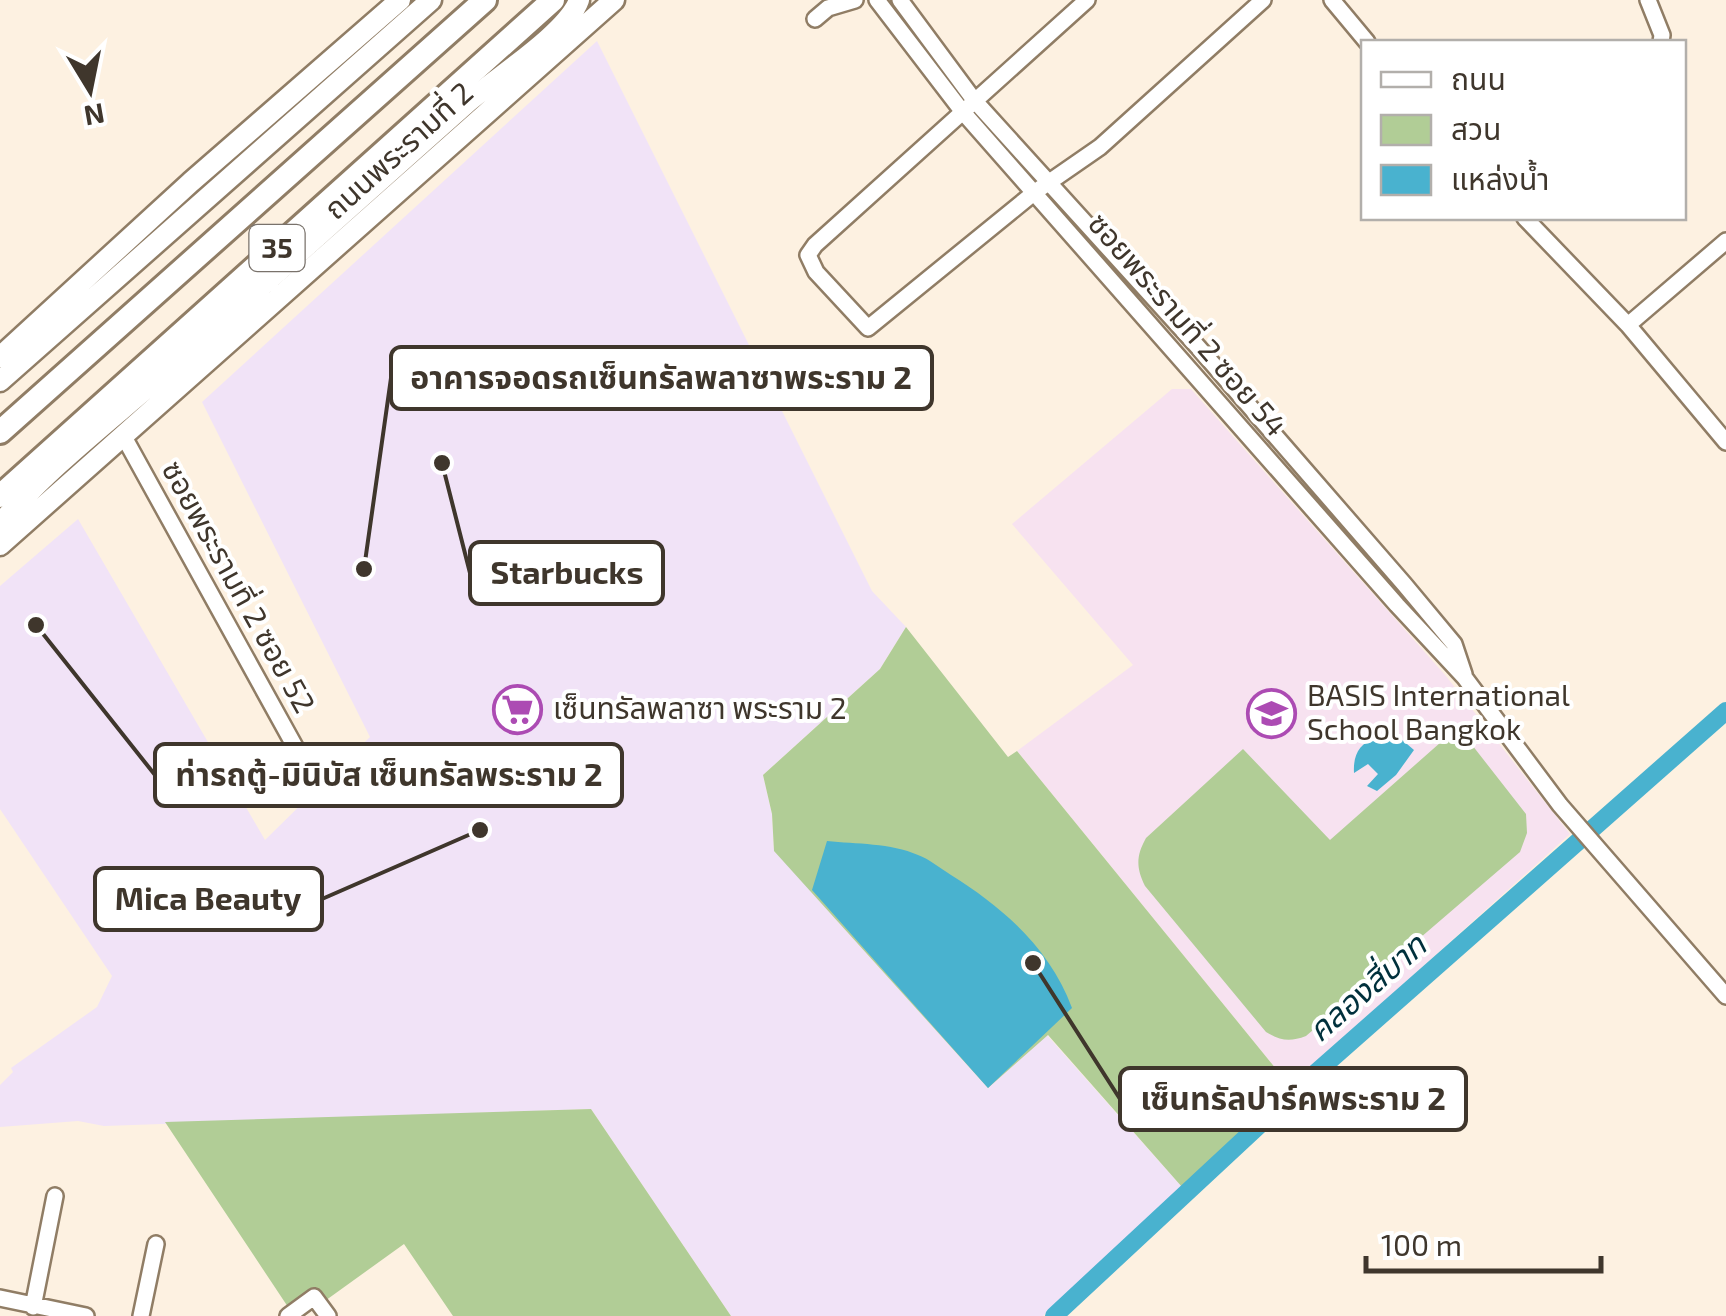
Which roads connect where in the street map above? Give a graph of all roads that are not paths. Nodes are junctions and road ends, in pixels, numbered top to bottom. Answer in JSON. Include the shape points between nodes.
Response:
{"nodes":[{"id":1,"x":400,"y":0,"type":"edge"},
{"id":2,"x":431,"y":0,"type":"edge"},
{"id":3,"x":474,"y":0,"type":"edge"},
{"id":4,"x":486,"y":0,"type":"edge"},
{"id":5,"x":534,"y":0,"type":"edge"},
{"id":6,"x":553,"y":0,"type":"edge"},
{"id":7,"x":579,"y":0,"type":"edge"},
{"id":8,"x":614,"y":0,"type":"edge"},
{"id":9,"x":854,"y":0,"type":"edge"},
{"id":10,"x":877,"y":0,"type":"edge"},
{"id":11,"x":900,"y":0,"type":"edge"},
{"id":12,"x":1087,"y":0,"type":"edge"},
{"id":13,"x":1263,"y":0,"type":"edge"},
{"id":14,"x":1332,"y":0,"type":"edge"},
{"id":15,"x":1648,"y":0,"type":"edge"},
{"id":16,"x":815,"y":19,"type":"dead end"},
{"id":17,"x":1366,"y":40,"type":"edge"},
{"id":18,"x":1661,"y":40,"type":"edge"},
{"id":19,"x":968,"y":105,"type":"junction"},
{"id":20,"x":1050,"y":182,"type":"junction"},
{"id":21,"x":1035,"y":192,"type":"junction"},
{"id":22,"x":1527,"y":220,"type":"edge"},
{"id":23,"x":1726,"y":241,"type":"edge"},
{"id":24,"x":1628,"y":325,"type":"junction"},
{"id":25,"x":0,"y":357,"type":"edge"},
{"id":26,"x":0,"y":381,"type":"edge"},
{"id":27,"x":0,"y":423,"type":"edge"},
{"id":28,"x":0,"y":432,"type":"edge"},
{"id":29,"x":124,"y":436,"type":"junction"},
{"id":30,"x":1726,"y":442,"type":"edge"},
{"id":31,"x":1295,"y":459,"type":"junction"},
{"id":32,"x":1280,"y":472,"type":"junction"},
{"id":33,"x":0,"y":476,"type":"edge"},
{"id":34,"x":0,"y":496,"type":"edge"},
{"id":35,"x":0,"y":524,"type":"edge"},
{"id":36,"x":0,"y":545,"type":"edge"},
{"id":37,"x":1466,"y":678,"type":"junction"},
{"id":38,"x":304,"y":763,"type":"dead end"},
{"id":39,"x":1726,"y":996,"type":"edge"},
{"id":40,"x":55,"y":1196,"type":"dead end"},
{"id":41,"x":156,"y":1244,"type":"dead end"},
{"id":42,"x":0,"y":1298,"type":"edge"},
{"id":43,"x":33,"y":1306,"type":"junction"},
{"id":44,"x":86,"y":1316,"type":"edge"},
{"id":45,"x":141,"y":1316,"type":"edge"},
{"id":46,"x":288,"y":1316,"type":"edge"},
{"id":47,"x":328,"y":1316,"type":"edge"}],
"edges":[{"from":1,"to":25,"type":"main road"},
{"from":2,"to":26,"type":"main road"},
{"from":3,"to":27,"type":"highway","name":"ถนนพระรามที่ 2","number":"35"},
{"from":4,"to":28,"type":"highway"},
{"from":5,"to":33,"type":"highway"},
{"from":6,"to":34,"type":"highway","name":"ถนนพระรามที่ 2","number":"35"},
{"from":7,"to":35,"type":"main road","via":[[550,36],[271,276]]},
{"from":8,"to":29,"type":"main road","name":"ถนนพระรามที่ 2","number":"35"},
{"from":9,"to":16,"type":"street"},
{"from":10,"to":19,"type":"street","name":"ซอยพระรามที่ 2 ซอย 54"},
{"from":11,"to":19,"type":"street","name":"ซอยพระรามที่ 2 ซอย 54"},
{"from":12,"to":19,"type":"street"},
{"from":13,"to":20,"type":"street","via":[[1100,147]]},
{"from":14,"to":17,"type":"street"},
{"from":15,"to":18,"type":"street"},
{"from":19,"to":20,"type":"street","name":"ซอยพระรามที่ 2 ซอย 54"},
{"from":19,"to":21,"type":"street","name":"ซอยพระรามที่ 2 ซอย 54"},
{"from":19,"to":21,"type":"street","via":[[815,245],[808,254],[816,272],[868,328]]},
{"from":20,"to":21,"type":"street"},
{"from":20,"to":31,"type":"street","name":"ซอยพระรามที่ 2 ซอย 54"},
{"from":21,"to":32,"type":"street","name":"ซอยพระรามที่ 2 ซอย 54"},
{"from":22,"to":24,"type":"street"},
{"from":23,"to":24,"type":"street"},
{"from":24,"to":30,"type":"street"},
{"from":29,"to":36,"type":"main road","name":"ถนนพระรามที่ 2","number":"35"},
{"from":29,"to":38,"type":"street","name":"ซอยพระรามที่ 2 ซอย 52"},
{"from":31,"to":32,"type":"street"},
{"from":31,"to":37,"type":"street","name":"ซอยพระรามที่ 2 ซอย 54","via":[[1454,644]]},
{"from":32,"to":37,"type":"street","name":"ซอยพระรามที่ 2 ซอย 54"},
{"from":37,"to":39,"type":"street","name":"ซอยพระรามที่ 2 ซอย 54","via":[[1560,805]]},
{"from":40,"to":43,"type":"street"},
{"from":41,"to":45,"type":"street"},
{"from":42,"to":43,"type":"street"},
{"from":43,"to":44,"type":"street"},
{"from":46,"to":47,"type":"street","via":[[314,1297]]}]}
